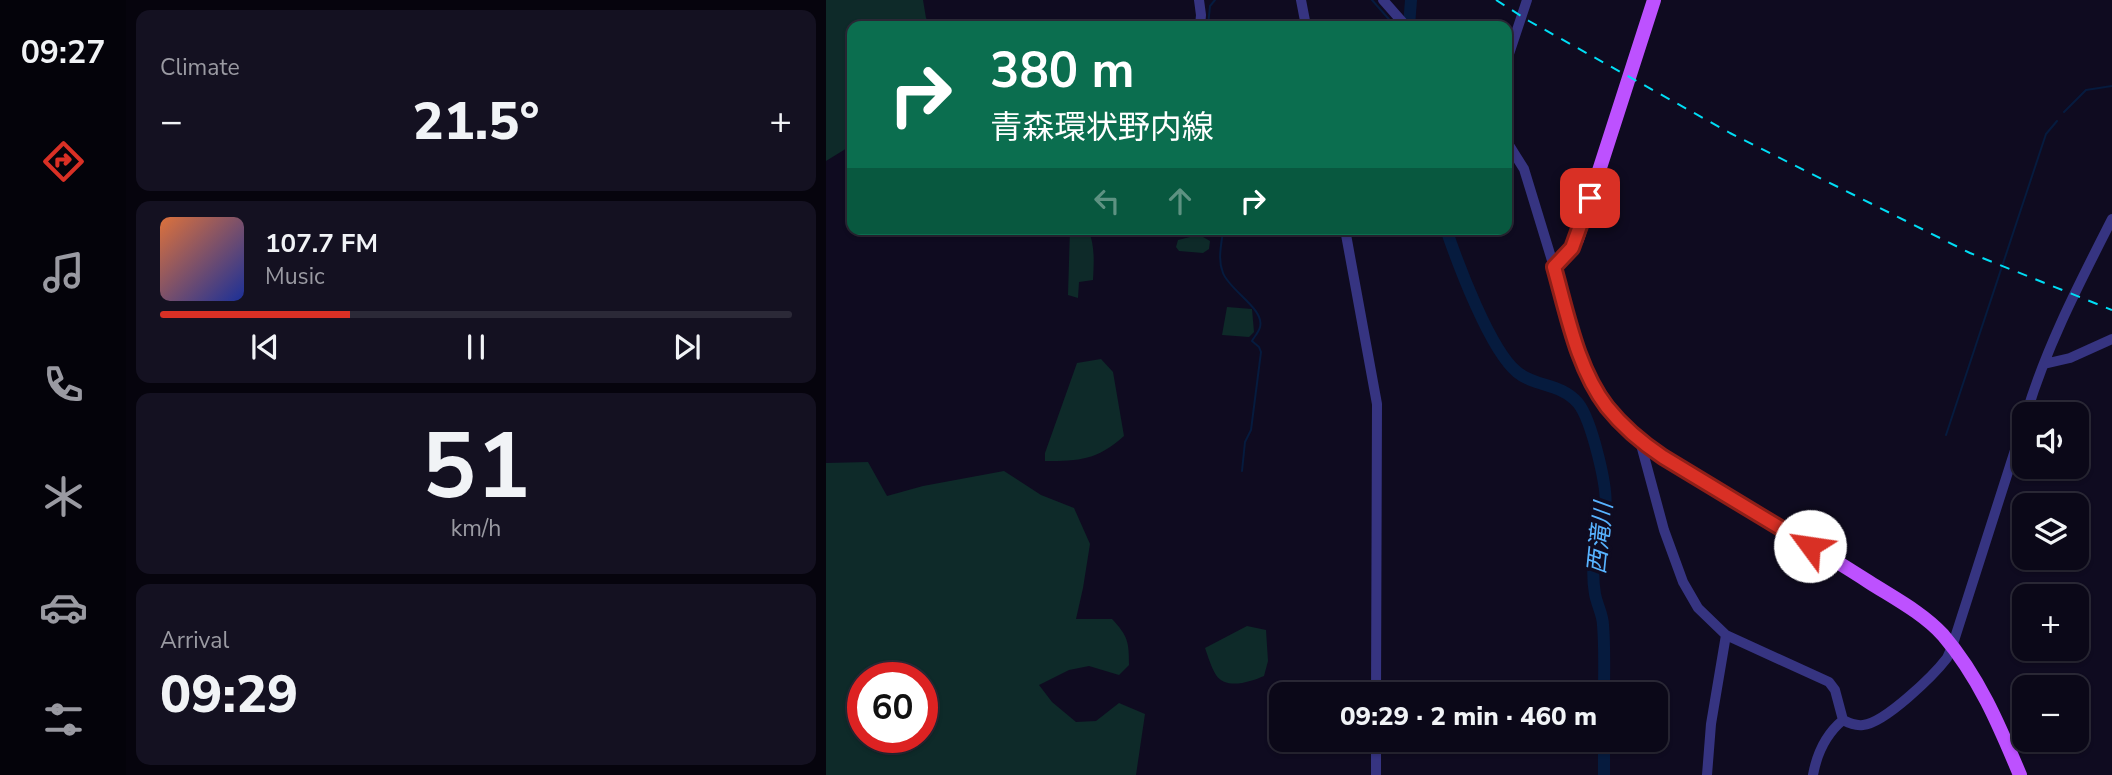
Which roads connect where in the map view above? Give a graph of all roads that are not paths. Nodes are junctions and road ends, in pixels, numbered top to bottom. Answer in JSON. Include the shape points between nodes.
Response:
{"nodes":[{"id":1,"x":1199,"y":0,"type":"edge"},
{"id":2,"x":1301,"y":0,"type":"edge"},
{"id":3,"x":1384,"y":0,"type":"edge"},
{"id":4,"x":1527,"y":0,"type":"edge"},
{"id":5,"x":1654,"y":0,"type":"edge"},
{"id":6,"x":1200,"y":21,"type":"edge"},
{"id":7,"x":1305,"y":21,"type":"edge"},
{"id":8,"x":1402,"y":21,"type":"edge"},
{"id":9,"x":1512,"y":45,"type":"edge"},
{"id":10,"x":1512,"y":150,"type":"edge"},
{"id":11,"x":2112,"y":219,"type":"edge"},
{"id":12,"x":1346,"y":235,"type":"edge"},
{"id":13,"x":1554,"y":267,"type":"junction"},
{"id":14,"x":2112,"y":339,"type":"edge"},
{"id":15,"x":2044,"y":364,"type":"junction"},
{"id":16,"x":2030,"y":402,"type":"edge"},
{"id":17,"x":1640,"y":441,"type":"junction"},
{"id":18,"x":2012,"y":458,"type":"edge"},
{"id":19,"x":1726,"y":635,"type":"junction"},
{"id":20,"x":1952,"y":647,"type":"junction"},
{"id":21,"x":1376,"y":682,"type":"edge"},
{"id":22,"x":1843,"y":720,"type":"junction"},
{"id":23,"x":1376,"y":752,"type":"edge"},
{"id":24,"x":1376,"y":775,"type":"edge"},
{"id":25,"x":1707,"y":775,"type":"edge"},
{"id":26,"x":1813,"y":775,"type":"edge"},
{"id":27,"x":2020,"y":775,"type":"edge"}],
"edges":[{"from":1,"to":6,"type":"street"},
{"from":2,"to":7,"type":"street"},
{"from":3,"to":8,"type":"street"},
{"from":4,"to":9,"type":"street"},
{"from":5,"to":13,"type":"main road","via":[[1577,239]]},
{"from":10,"to":13,"type":"street","via":[[1524,169]]},
{"from":11,"to":15,"type":"street"},
{"from":12,"to":21,"type":"street","via":[[1377,404]]},
{"from":13,"to":17,"type":"main road","via":[[1596,390]]},
{"from":14,"to":15,"type":"street"},
{"from":15,"to":16,"type":"street"},
{"from":17,"to":19,"type":"street","via":[[1683,582],[1698,608]]},
{"from":17,"to":20,"type":"main road","via":[[1913,611]]},
{"from":18,"to":20,"type":"street"},
{"from":19,"to":22,"type":"street","via":[[1829,682]]},
{"from":19,"to":25,"type":"street"},
{"from":20,"to":22,"type":"street","via":[[1942,665],[1879,720],[1852,725]]},
{"from":20,"to":27,"type":"main road","via":[[1992,707]]},
{"from":22,"to":26,"type":"street","via":[[1823,744]]},
{"from":23,"to":24,"type":"street"}]}
